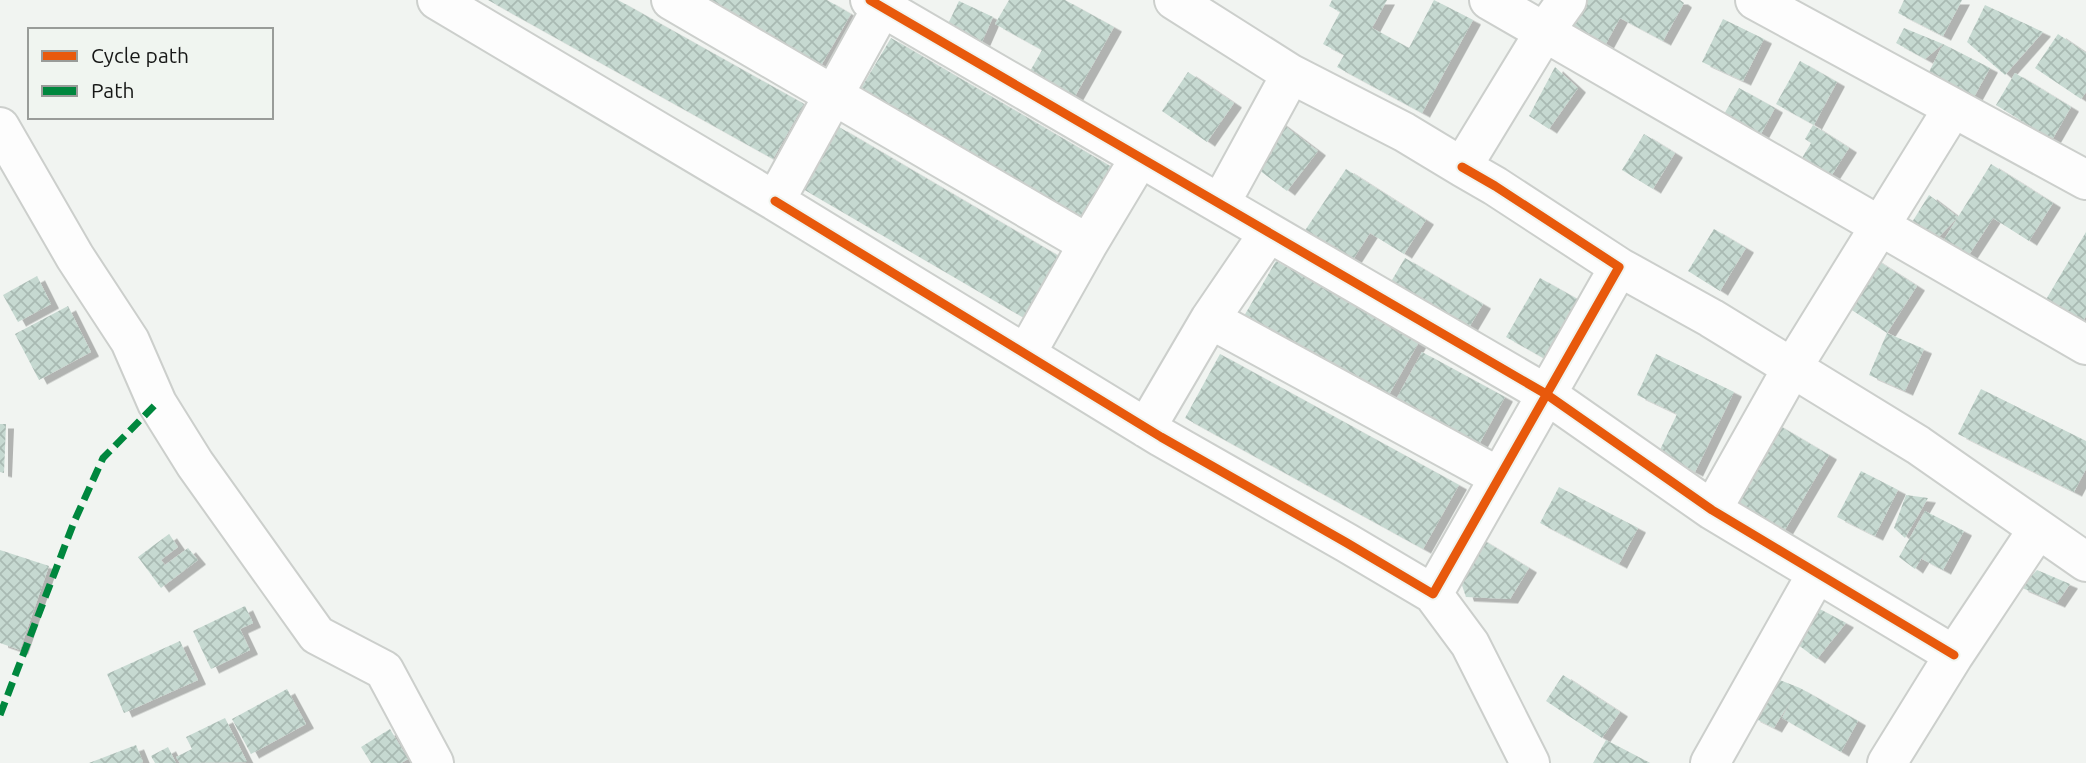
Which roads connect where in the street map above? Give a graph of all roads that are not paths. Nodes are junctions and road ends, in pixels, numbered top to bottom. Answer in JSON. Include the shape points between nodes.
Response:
{"nodes":[{"id":1,"x":437,"y":0,"type":"edge"},
{"id":2,"x":671,"y":0,"type":"edge"},
{"id":3,"x":1174,"y":0,"type":"edge"},
{"id":4,"x":1489,"y":0,"type":"edge"},
{"id":5,"x":1567,"y":0,"type":"edge"},
{"id":6,"x":1755,"y":0,"type":"edge"},
{"id":7,"x":879,"y":2,"type":"edge"},
{"id":8,"x":1545,"y":31,"type":"junction"},
{"id":9,"x":1291,"y":74,"type":"junction"},
{"id":10,"x":833,"y":95,"type":"junction"},
{"id":11,"x":1953,"y":108,"type":"junction"},
{"id":12,"x":0,"y":127,"type":"edge"},
{"id":13,"x":1139,"y":159,"type":"junction"},
{"id":14,"x":1462,"y":167,"type":"junction"},
{"id":15,"x":2086,"y":180,"type":"edge"},
{"id":16,"x":775,"y":201,"type":"junction"},
{"id":17,"x":1220,"y":204,"type":"junction"},
{"id":18,"x":1880,"y":225,"type":"junction"},
{"id":19,"x":1268,"y":234,"type":"junction"},
{"id":20,"x":1088,"y":244,"type":"junction"},
{"id":21,"x":1619,"y":267,"type":"junction"},
{"id":22,"x":1210,"y":319,"type":"junction"},
{"id":23,"x":2086,"y":345,"type":"edge"},
{"id":24,"x":1026,"y":354,"type":"junction"},
{"id":25,"x":1792,"y":368,"type":"junction"},
{"id":26,"x":1546,"y":394,"type":"junction"},
{"id":27,"x":1146,"y":428,"type":"junction"},
{"id":28,"x":1499,"y":477,"type":"junction"},
{"id":29,"x":1712,"y":510,"type":"junction"},
{"id":30,"x":2038,"y":529,"type":"junction"},
{"id":31,"x":2086,"y":562,"type":"edge"},
{"id":32,"x":1817,"y":573,"type":"junction"},
{"id":33,"x":1433,"y":594,"type":"junction"},
{"id":34,"x":1954,"y":655,"type":"junction"},
{"id":35,"x":434,"y":763,"type":"edge"},
{"id":36,"x":1530,"y":763,"type":"edge"},
{"id":37,"x":1710,"y":763,"type":"edge"},
{"id":38,"x":1888,"y":763,"type":"edge"}],
"edges":[{"from":1,"to":16,"type":"street"},
{"from":2,"to":10,"type":"street"},
{"from":3,"to":9,"type":"street"},
{"from":4,"to":8,"type":"street"},
{"from":5,"to":8,"type":"street"},
{"from":6,"to":11,"type":"street"},
{"from":7,"to":10,"type":"street"},
{"from":7,"to":13,"type":"street"},
{"from":8,"to":14,"type":"street"},
{"from":8,"to":18,"type":"street"},
{"from":9,"to":14,"type":"street"},
{"from":9,"to":17,"type":"street"},
{"from":10,"to":16,"type":"street"},
{"from":10,"to":20,"type":"street"},
{"from":11,"to":15,"type":"street"},
{"from":11,"to":18,"type":"street"},
{"from":12,"to":35,"type":"street","via":[[130,341],[157,403],[195,464],[317,635],[384,670]]},
{"from":13,"to":17,"type":"street"},
{"from":13,"to":20,"type":"street"},
{"from":14,"to":21,"type":"street"},
{"from":16,"to":24,"type":"street"},
{"from":17,"to":19,"type":"street"},
{"from":18,"to":23,"type":"street"},
{"from":18,"to":25,"type":"street"},
{"from":19,"to":22,"type":"street"},
{"from":19,"to":26,"type":"street"},
{"from":20,"to":24,"type":"street"},
{"from":21,"to":25,"type":"street"},
{"from":21,"to":26,"type":"street"},
{"from":22,"to":27,"type":"street"},
{"from":22,"to":28,"type":"street"},
{"from":24,"to":27,"type":"street"},
{"from":25,"to":29,"type":"street"},
{"from":25,"to":30,"type":"street","via":[[1918,445]]},
{"from":26,"to":28,"type":"street"},
{"from":26,"to":29,"type":"street"},
{"from":27,"to":33,"type":"street"},
{"from":28,"to":33,"type":"street"},
{"from":29,"to":32,"type":"street"},
{"from":30,"to":31,"type":"street"},
{"from":30,"to":34,"type":"street"},
{"from":32,"to":34,"type":"street"},
{"from":32,"to":37,"type":"street"},
{"from":33,"to":36,"type":"street","via":[[1470,644]]},
{"from":34,"to":38,"type":"street"}]}
